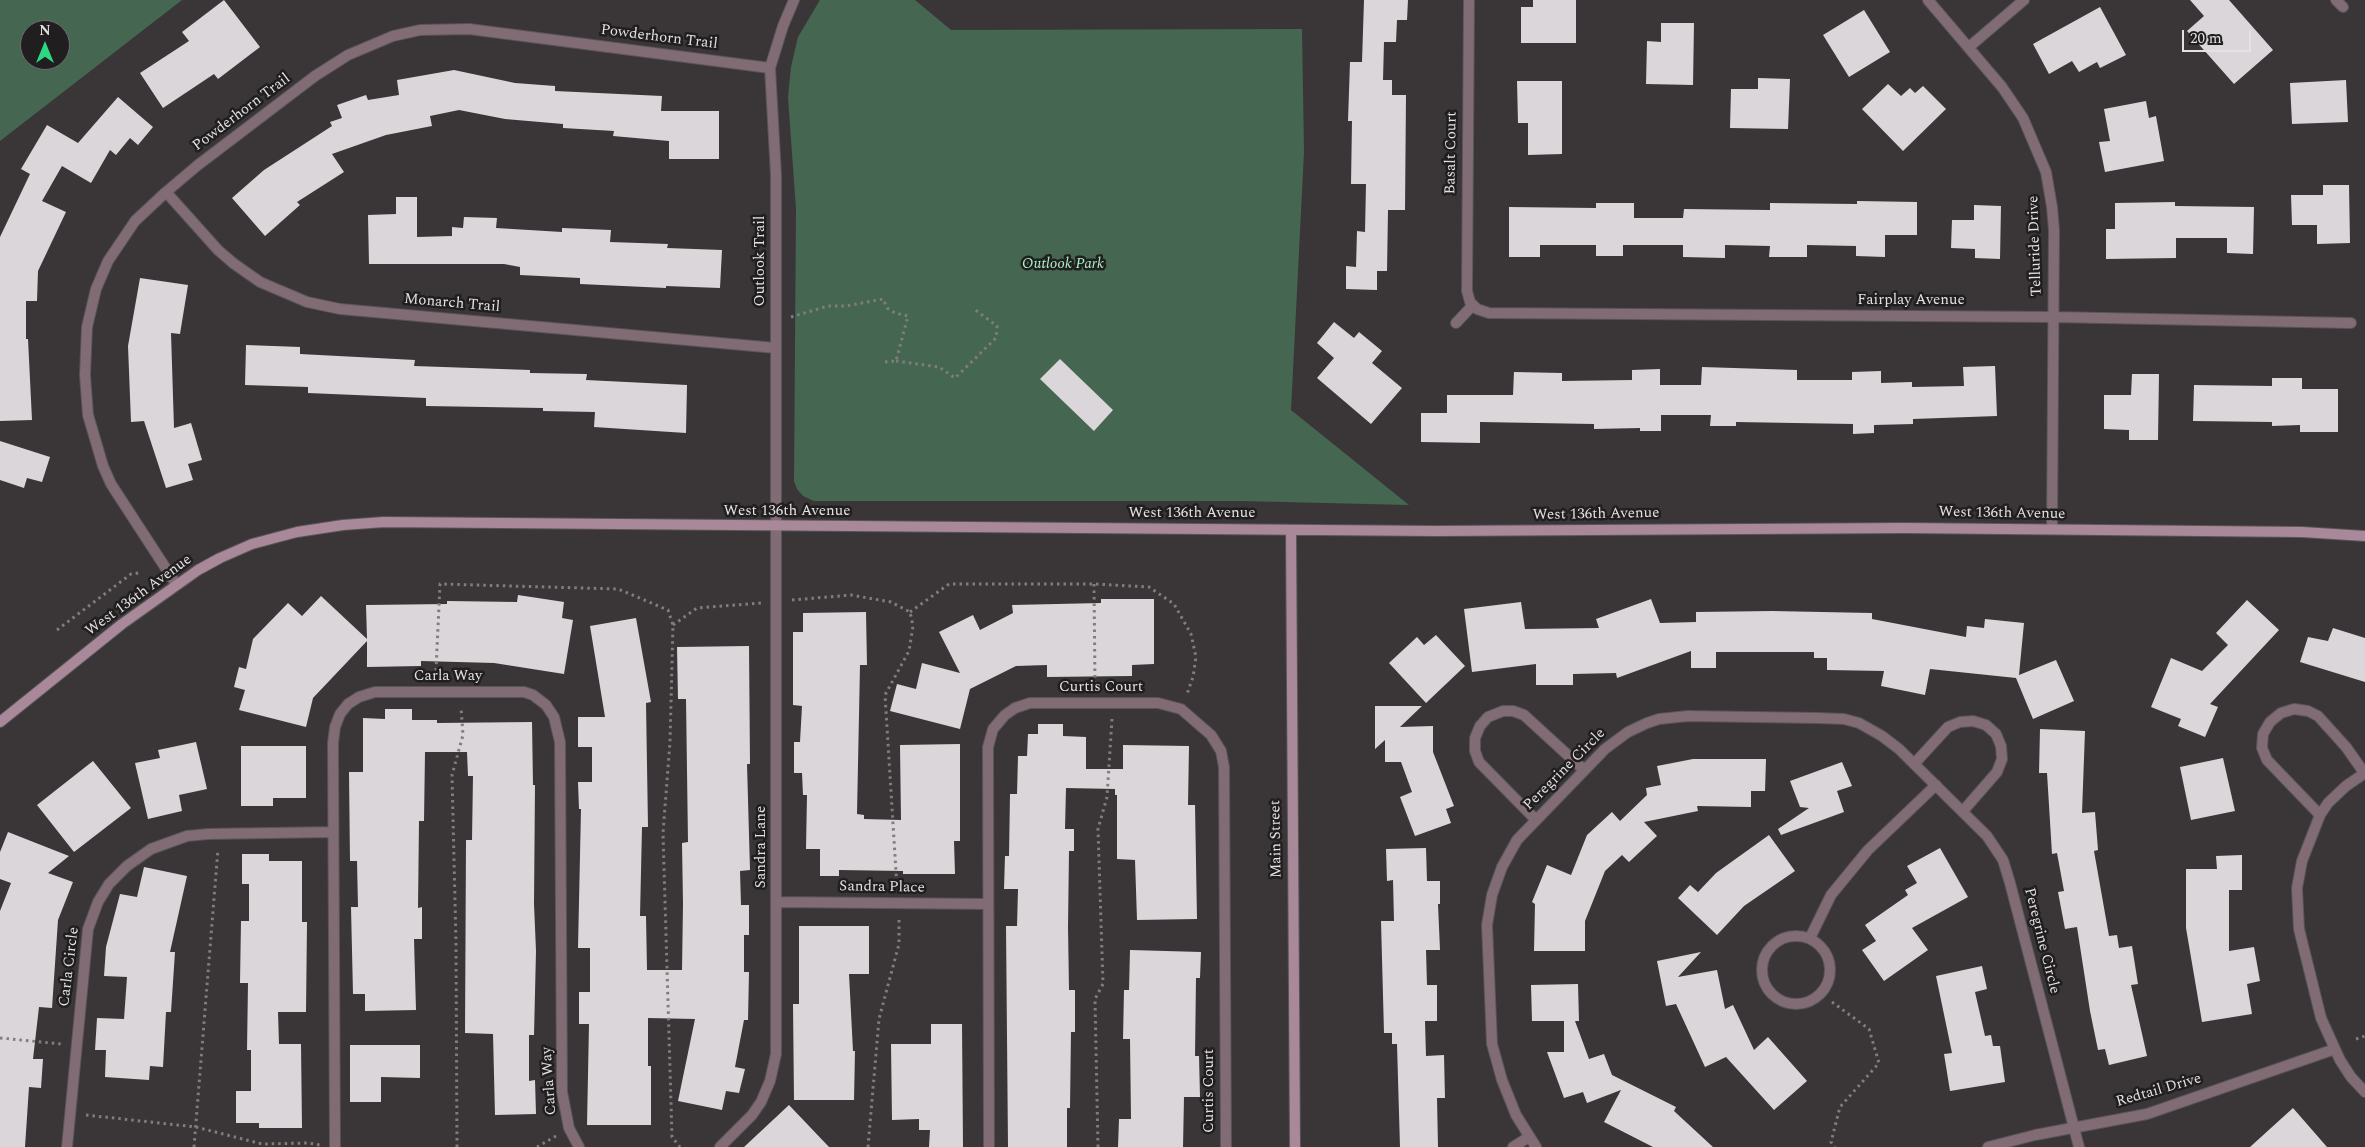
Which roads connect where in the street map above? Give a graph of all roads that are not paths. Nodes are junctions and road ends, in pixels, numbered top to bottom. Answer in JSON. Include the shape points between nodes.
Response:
{"nodes":[{"id":1,"x":794,"y":0,"type":"edge"},
{"id":2,"x":1469,"y":0,"type":"edge"},
{"id":3,"x":1928,"y":0,"type":"edge"},
{"id":4,"x":2024,"y":0,"type":"edge"},
{"id":5,"x":1969,"y":47,"type":"junction"},
{"id":6,"x":770,"y":68,"type":"junction"},
{"id":7,"x":166,"y":192,"type":"junction"},
{"id":8,"x":1473,"y":305,"type":"junction"},
{"id":9,"x":2053,"y":317,"type":"junction"},
{"id":10,"x":1456,"y":323,"type":"dead end"},
{"id":11,"x":2351,"y":323,"type":"dead end"},
{"id":12,"x":776,"y":348,"type":"junction"},
{"id":13,"x":776,"y":527,"type":"junction"},
{"id":14,"x":2052,"y":529,"type":"junction"},
{"id":15,"x":1291,"y":530,"type":"junction"},
{"id":16,"x":2365,"y":536,"type":"edge"},
{"id":17,"x":176,"y":584,"type":"junction"},
{"id":18,"x":0,"y":722,"type":"edge"},
{"id":19,"x":1914,"y":764,"type":"junction"},
{"id":20,"x":1584,"y":770,"type":"junction"},
{"id":21,"x":2365,"y":773,"type":"edge"},
{"id":22,"x":1936,"y":785,"type":"junction"},
{"id":23,"x":1963,"y":811,"type":"junction"},
{"id":24,"x":2320,"y":815,"type":"junction"},
{"id":25,"x":1536,"y":820,"type":"junction"},
{"id":26,"x":333,"y":832,"type":"junction"},
{"id":27,"x":777,"y":902,"type":"junction"},
{"id":28,"x":988,"y":904,"type":"junction"},
{"id":29,"x":1810,"y":938,"type":"junction"},
{"id":30,"x":2335,"y":1049,"type":"junction"},
{"id":31,"x":2365,"y":1092,"type":"edge"},
{"id":32,"x":2073,"y":1128,"type":"junction"},
{"id":33,"x":1529,"y":1137,"type":"junction"},
{"id":34,"x":67,"y":1147,"type":"edge"},
{"id":35,"x":335,"y":1147,"type":"edge"},
{"id":36,"x":579,"y":1147,"type":"edge"},
{"id":37,"x":720,"y":1147,"type":"edge"},
{"id":38,"x":989,"y":1147,"type":"edge"},
{"id":39,"x":1226,"y":1147,"type":"edge"},
{"id":40,"x":1295,"y":1147,"type":"edge"},
{"id":41,"x":1513,"y":1147,"type":"edge"},
{"id":42,"x":1536,"y":1147,"type":"edge"},
{"id":43,"x":1988,"y":1147,"type":"edge"},
{"id":44,"x":2079,"y":1147,"type":"edge"}],
"edges":[{"from":1,"to":6,"type":"street","name":"Outlook Trail"},
{"from":2,"to":8,"type":"street","name":"Basalt Court","via":[[1466,291]]},
{"from":3,"to":5,"type":"street","name":"Telluride Drive"},
{"from":4,"to":5,"type":"street"},
{"from":5,"to":9,"type":"street","name":"Telluride Drive","via":[[2023,118],[2046,172],[2052,206]]},
{"from":6,"to":7,"type":"street","name":"Powderhorn Trail","via":[[469,28],[420,30],[393,36],[348,55],[315,76]]},
{"from":6,"to":12,"type":"street","name":"Outlook Trail","via":[[776,175]]},
{"from":7,"to":12,"type":"street","name":"Monarch Trail","via":[[218,250],[234,263],[260,282],[307,302],[340,309]]},
{"from":7,"to":17,"type":"street","name":"Powderhorn Trail","via":[[135,221],[108,261],[96,289],[87,327],[85,375],[88,415],[103,466],[111,484]]},
{"from":8,"to":9,"type":"street","name":"Fairplay Avenue","via":[[1489,313]]},
{"from":8,"to":10,"type":"street"},
{"from":9,"to":11,"type":"street","name":"Fairplay Avenue"},
{"from":9,"to":14,"type":"street","name":"Telluride Drive"},
{"from":12,"to":13,"type":"street","name":"Outlook Trail"},
{"from":13,"to":15,"type":"main road","name":"West 136th Avenue"},
{"from":13,"to":17,"type":"main road","name":"West 136th Avenue","via":[[343,524],[252,544],[220,558]]},
{"from":13,"to":27,"type":"street","name":"Sandra Lane"},
{"from":14,"to":15,"type":"main road","name":"West 136th Avenue"},
{"from":14,"to":16,"type":"main road","name":"West 136th Avenue","via":[[2302,532]]},
{"from":15,"to":40,"type":"main road","name":"Main Street"},
{"from":17,"to":18,"type":"main road","name":"West 136th Avenue"},
{"from":19,"to":20,"type":"street","name":"Peregrine Circle","via":[[1870,728],[1844,720],[1688,716],[1659,719],[1628,732]]},
{"from":19,"to":22,"type":"street","name":"Peregrine Circle"},
{"from":19,"to":23,"type":"street","via":[[1948,728],[1960,722],[1986,725],[1996,734],[2002,759],[1997,772]]},
{"from":20,"to":25,"type":"street","name":"Peregrine Circle"},
{"from":20,"to":25,"type":"street","via":[[1524,715],[1502,711],[1488,717],[1475,738],[1479,762]]},
{"from":21,"to":24,"type":"street","via":[[2346,786]]},
{"from":21,"to":24,"type":"street","via":[[2318,716],[2294,709],[2281,713],[2270,722],[2262,748],[2267,760]]},
{"from":22,"to":23,"type":"street","name":"Peregrine Circle"},
{"from":22,"to":29,"type":"street","via":[[1868,850],[1831,895]]},
{"from":23,"to":32,"type":"street","name":"Peregrine Circle","via":[[1987,836],[2003,860]]},
{"from":24,"to":30,"type":"street","via":[[2302,861],[2297,910],[2321,1018]]},
{"from":25,"to":33,"type":"street","name":"Peregrine Circle","via":[[1517,840],[1502,867],[1492,895],[1488,926],[1492,1044],[1502,1080]]},
{"from":26,"to":34,"type":"street","name":"Carla Circle","via":[[186,836],[151,849],[109,884],[88,929]]},
{"from":26,"to":35,"type":"street","name":"Carla Way"},
{"from":26,"to":36,"type":"street","name":"Carla Way","via":[[335,728],[340,714],[359,697],[375,692],[524,692],[546,705],[554,717],[560,742],[562,1092],[570,1128]]},
{"from":27,"to":28,"type":"street","name":"Sandra Place"},
{"from":27,"to":37,"type":"street","name":"Sandra Lane","via":[[776,1054],[770,1081],[752,1115]]},
{"from":28,"to":38,"type":"street","name":"Curtis Court"},
{"from":28,"to":39,"type":"street","name":"Curtis Court","via":[[988,747],[994,729],[1005,715],[1030,703],[1158,702],[1181,709],[1211,735],[1224,767]]},
{"from":29,"to":29,"type":"street","via":[[1798,935],[1785,937],[1766,953],[1762,964],[1763,976],[1775,997],[1799,1004],[1822,993],[1831,969],[1828,956]]},
{"from":30,"to":31,"type":"street","via":[[2351,1077]]},
{"from":30,"to":32,"type":"street","name":"Redtail Drive","via":[[2146,1114]]},
{"from":32,"to":43,"type":"street","name":"Redtail Drive"},
{"from":32,"to":44,"type":"street","name":"Peregrine Circle"},
{"from":33,"to":41,"type":"street"},
{"from":33,"to":42,"type":"street","name":"Peregrine Circle"}]}
